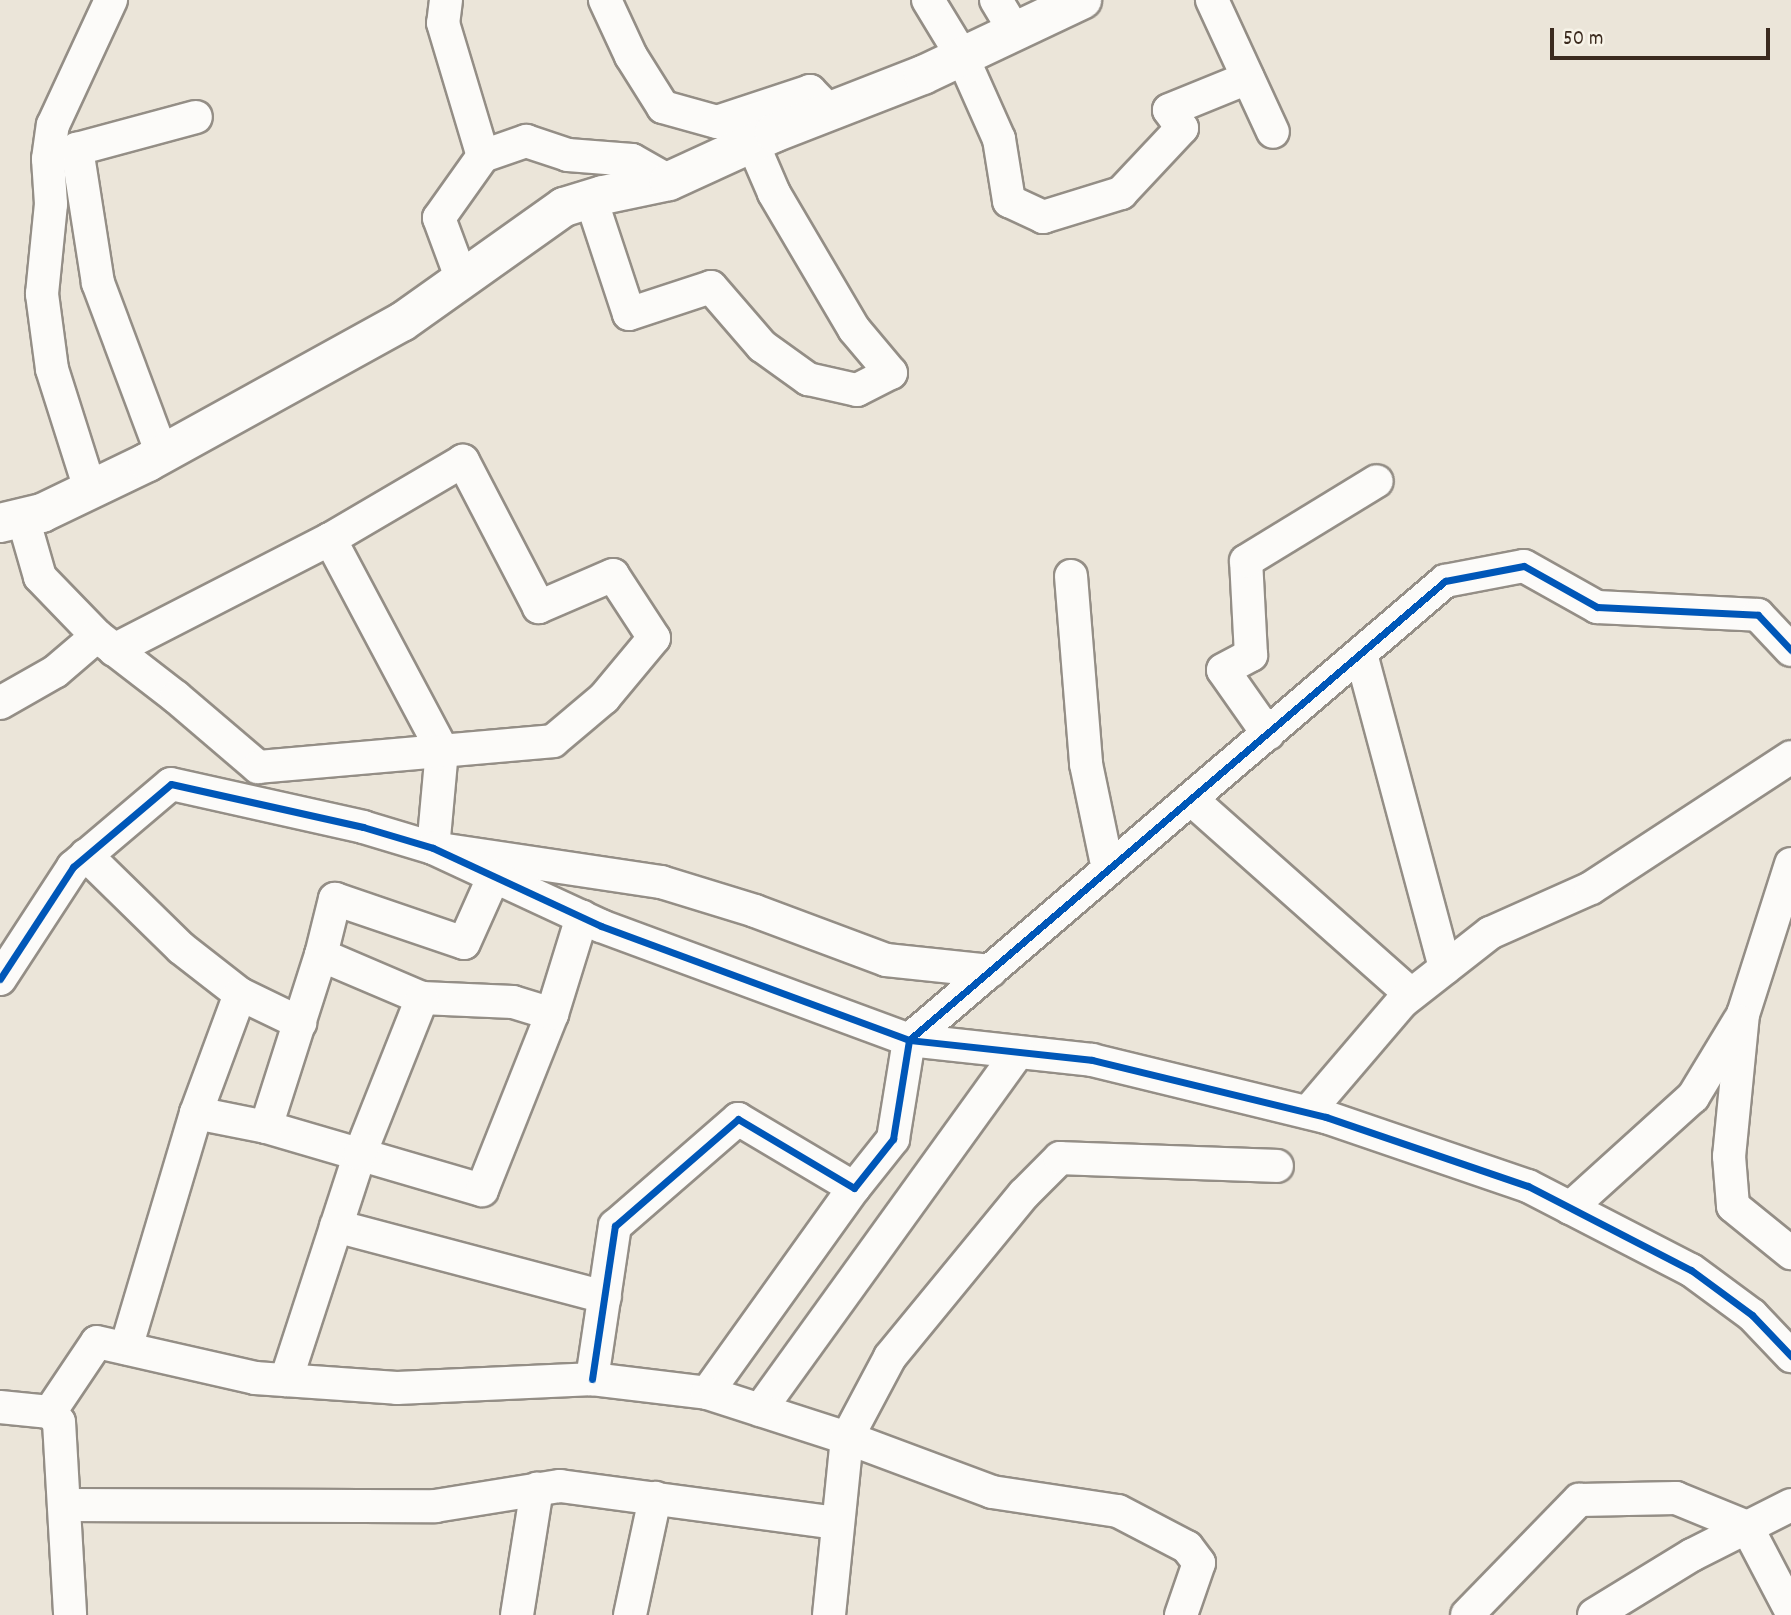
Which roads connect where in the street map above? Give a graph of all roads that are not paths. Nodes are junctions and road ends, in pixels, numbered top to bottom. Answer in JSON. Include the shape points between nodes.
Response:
{"nodes":[{"id":1,"x":111,"y":0,"type":"edge"},
{"id":2,"x":446,"y":0,"type":"edge"},
{"id":3,"x":605,"y":0,"type":"edge"},
{"id":4,"x":928,"y":0,"type":"edge"},
{"id":5,"x":1082,"y":0,"type":"edge"},
{"id":6,"x":1212,"y":0,"type":"edge"},
{"id":7,"x":1006,"y":16,"type":"edge"},
{"id":8,"x":962,"y":56,"type":"junction"},
{"id":9,"x":1248,"y":79,"type":"junction"},
{"id":10,"x":829,"y":111,"type":"junction"},
{"id":11,"x":196,"y":117,"type":"dead end"},
{"id":12,"x":1273,"y":132,"type":"dead end"},
{"id":13,"x":752,"y":142,"type":"junction"},
{"id":14,"x":483,"y":156,"type":"junction"},
{"id":15,"x":669,"y":181,"type":"junction"},
{"id":16,"x":591,"y":199,"type":"junction"},
{"id":17,"x":462,"y":280,"type":"junction"},
{"id":18,"x":162,"y":454,"type":"junction"},
{"id":19,"x":1377,"y":481,"type":"dead end"},
{"id":20,"x":90,"y":489,"type":"junction"},
{"id":21,"x":11,"y":520,"type":"edge"},
{"id":22,"x":331,"y":538,"type":"junction"},
{"id":23,"x":1071,"y":576,"type":"dead end"},
{"id":24,"x":105,"y":643,"type":"junction"},
{"id":25,"x":1791,"y":650,"type":"edge"},
{"id":26,"x":1361,"y":654,"type":"junction"},
{"id":27,"x":0,"y":703,"type":"edge"},
{"id":28,"x":1268,"y":733,"type":"junction"},
{"id":29,"x":442,"y":750,"type":"junction"},
{"id":30,"x":1791,"y":757,"type":"edge"},
{"id":31,"x":1191,"y":799,"type":"junction"},
{"id":32,"x":433,"y":848,"type":"junction"},
{"id":33,"x":86,"y":855,"type":"junction"},
{"id":34,"x":1791,"y":864,"type":"edge"},
{"id":35,"x":1108,"y":869,"type":"junction"},
{"id":36,"x":494,"y":876,"type":"junction"},
{"id":37,"x":582,"y":917,"type":"junction"},
{"id":38,"x":321,"y":955,"type":"junction"},
{"id":39,"x":1445,"y":968,"type":"junction"},
{"id":40,"x":3,"y":970,"type":"edge"},
{"id":41,"x":990,"y":971,"type":"junction"},
{"id":42,"x":240,"y":994,"type":"junction"},
{"id":43,"x":1411,"y":994,"type":"junction"},
{"id":44,"x":422,"y":998,"type":"junction"},
{"id":45,"x":552,"y":1014,"type":"junction"},
{"id":46,"x":1743,"y":1014,"type":"junction"},
{"id":47,"x":300,"y":1023,"type":"junction"},
{"id":48,"x":909,"y":1040,"type":"junction"},
{"id":49,"x":1018,"y":1052,"type":"junction"},
{"id":50,"x":1308,"y":1112,"type":"junction"},
{"id":51,"x":196,"y":1113,"type":"junction"},
{"id":52,"x":266,"y":1127,"type":"junction"},
{"id":53,"x":360,"y":1154,"type":"junction"},
{"id":54,"x":1277,"y":1166,"type":"dead end"},
{"id":55,"x":854,"y":1188,"type":"junction"},
{"id":56,"x":1570,"y":1208,"type":"junction"},
{"id":57,"x":336,"y":1226,"type":"junction"},
{"id":58,"x":1791,"y":1253,"type":"edge"},
{"id":59,"x":605,"y":1297,"type":"junction"},
{"id":60,"x":126,"y":1348,"type":"junction"},
{"id":61,"x":1791,"y":1356,"type":"edge"},
{"id":62,"x":592,"y":1378,"type":"junction"},
{"id":63,"x":286,"y":1380,"type":"junction"},
{"id":64,"x":707,"y":1393,"type":"junction"},
{"id":65,"x":0,"y":1407,"type":"edge"},
{"id":66,"x":760,"y":1410,"type":"junction"},
{"id":67,"x":50,"y":1412,"type":"junction"},
{"id":68,"x":847,"y":1438,"type":"junction"},
{"id":69,"x":537,"y":1489,"type":"junction"},
{"id":70,"x":655,"y":1498,"type":"junction"},
{"id":71,"x":64,"y":1505,"type":"junction"},
{"id":72,"x":1791,"y":1505,"type":"edge"},
{"id":73,"x":838,"y":1523,"type":"junction"},
{"id":74,"x":1747,"y":1527,"type":"junction"},
{"id":75,"x":1791,"y":1611,"type":"edge"},
{"id":76,"x":70,"y":1615,"type":"edge"},
{"id":77,"x":517,"y":1615,"type":"edge"},
{"id":78,"x":630,"y":1615,"type":"edge"},
{"id":79,"x":830,"y":1615,"type":"edge"},
{"id":80,"x":1181,"y":1615,"type":"edge"},
{"id":81,"x":1467,"y":1615,"type":"edge"},
{"id":82,"x":1594,"y":1615,"type":"edge"}],
"edges":[{"from":1,"to":20,"type":"street","via":[[53,125],[42,294],[52,369]]},
{"from":2,"to":14,"type":"street","via":[[443,23]]},
{"from":3,"to":10,"type":"street","via":[[631,56],[663,107],[717,122],[810,91]]},
{"from":4,"to":8,"type":"street"},
{"from":5,"to":7,"type":"street"},
{"from":6,"to":9,"type":"street"},
{"from":7,"to":8,"type":"street"},
{"from":8,"to":9,"type":"street","via":[[999,139],[1009,201],[1043,217],[1121,193],[1182,128],[1169,110]]},
{"from":8,"to":10,"type":"street"},
{"from":9,"to":12,"type":"street"},
{"from":10,"to":13,"type":"street"},
{"from":11,"to":18,"type":"street","via":[[77,149],[98,283]]},
{"from":13,"to":15,"type":"street"},
{"from":13,"to":16,"type":"street","via":[[774,193],[854,329],[891,373],[857,390],[808,379],[762,346],[711,287],[629,314]]},
{"from":14,"to":15,"type":"street","via":[[526,141],[568,155],[632,160]]},
{"from":14,"to":17,"type":"street","via":[[439,218]]},
{"from":15,"to":16,"type":"street"},
{"from":16,"to":17,"type":"street","via":[[564,207]]},
{"from":17,"to":18,"type":"street","via":[[402,322]]},
{"from":18,"to":20,"type":"street"},
{"from":19,"to":28,"type":"street","via":[[1246,561],[1251,655],[1223,670]]},
{"from":20,"to":21,"type":"street","via":[[41,513]]},
{"from":21,"to":24,"type":"street","via":[[40,577]]},
{"from":22,"to":24,"type":"street"},
{"from":22,"to":29,"type":"street"},
{"from":22,"to":29,"type":"street","via":[[463,461],[539,607],[613,575],[654,638],[604,698],[553,741]]},
{"from":23,"to":35,"type":"street","via":[[1086,764]]},
{"from":24,"to":27,"type":"street"},
{"from":24,"to":29,"type":"street","via":[[258,767]]},
{"from":25,"to":26,"type":"street","via":[[1758,615],[1597,607],[1524,566],[1445,581]]},
{"from":26,"to":28,"type":"street"},
{"from":26,"to":39,"type":"street"},
{"from":28,"to":31,"type":"street"},
{"from":29,"to":32,"type":"street"},
{"from":30,"to":39,"type":"street","via":[[1591,888],[1490,933]]},
{"from":31,"to":35,"type":"street"},
{"from":31,"to":43,"type":"street"},
{"from":32,"to":33,"type":"street","via":[[363,827],[171,784]]},
{"from":32,"to":36,"type":"street"},
{"from":32,"to":41,"type":"street","via":[[661,882],[886,960]]},
{"from":33,"to":40,"type":"street","via":[[73,867]]},
{"from":33,"to":42,"type":"street","via":[[181,948]]},
{"from":34,"to":46,"type":"street"},
{"from":35,"to":41,"type":"street"},
{"from":36,"to":37,"type":"street"},
{"from":36,"to":38,"type":"street","via":[[464,943],[335,899]]},
{"from":37,"to":45,"type":"street"},
{"from":37,"to":48,"type":"street"},
{"from":38,"to":44,"type":"street"},
{"from":38,"to":47,"type":"street"},
{"from":39,"to":43,"type":"street"},
{"from":41,"to":48,"type":"street"},
{"from":42,"to":47,"type":"street"},
{"from":42,"to":51,"type":"street"},
{"from":43,"to":50,"type":"street"},
{"from":44,"to":45,"type":"street","via":[[513,1002]]},
{"from":44,"to":53,"type":"street"},
{"from":45,"to":53,"type":"street","via":[[482,1189]]},
{"from":46,"to":56,"type":"street","via":[[1693,1097]]},
{"from":46,"to":58,"type":"street","via":[[1729,1157],[1733,1206]]},
{"from":47,"to":52,"type":"street"},
{"from":48,"to":49,"type":"street"},
{"from":48,"to":55,"type":"street","via":[[892,1139]]},
{"from":49,"to":50,"type":"street","via":[[1092,1060]]},
{"from":49,"to":66,"type":"street"},
{"from":50,"to":56,"type":"street","via":[[1528,1186]]},
{"from":51,"to":52,"type":"street"},
{"from":51,"to":60,"type":"street"},
{"from":52,"to":53,"type":"street"},
{"from":53,"to":57,"type":"street"},
{"from":54,"to":68,"type":"street","via":[[1060,1158],[1024,1194],[890,1357]]},
{"from":55,"to":59,"type":"street","via":[[737,1119],[615,1226]]},
{"from":55,"to":64,"type":"street"},
{"from":56,"to":61,"type":"street","via":[[1691,1270],[1752,1315]]},
{"from":57,"to":59,"type":"street"},
{"from":57,"to":63,"type":"street"},
{"from":59,"to":62,"type":"street"},
{"from":60,"to":63,"type":"street","via":[[255,1378]]},
{"from":60,"to":67,"type":"street","via":[[97,1342]]},
{"from":62,"to":63,"type":"street","via":[[397,1388]]},
{"from":62,"to":64,"type":"street"},
{"from":64,"to":66,"type":"street"},
{"from":65,"to":67,"type":"street"},
{"from":66,"to":68,"type":"street"},
{"from":67,"to":71,"type":"street","via":[[59,1422]]},
{"from":68,"to":73,"type":"street"},
{"from":68,"to":80,"type":"street","via":[[992,1492],[1118,1511],[1187,1547],[1199,1563]]},
{"from":69,"to":70,"type":"street","via":[[560,1486]]},
{"from":69,"to":71,"type":"street","via":[[435,1506]]},
{"from":69,"to":77,"type":"street"},
{"from":70,"to":73,"type":"street"},
{"from":70,"to":78,"type":"street"},
{"from":71,"to":76,"type":"street"},
{"from":72,"to":74,"type":"street"},
{"from":73,"to":79,"type":"street"},
{"from":74,"to":75,"type":"street"},
{"from":74,"to":81,"type":"street","via":[[1676,1498],[1579,1500]]},
{"from":74,"to":82,"type":"street"}]}
